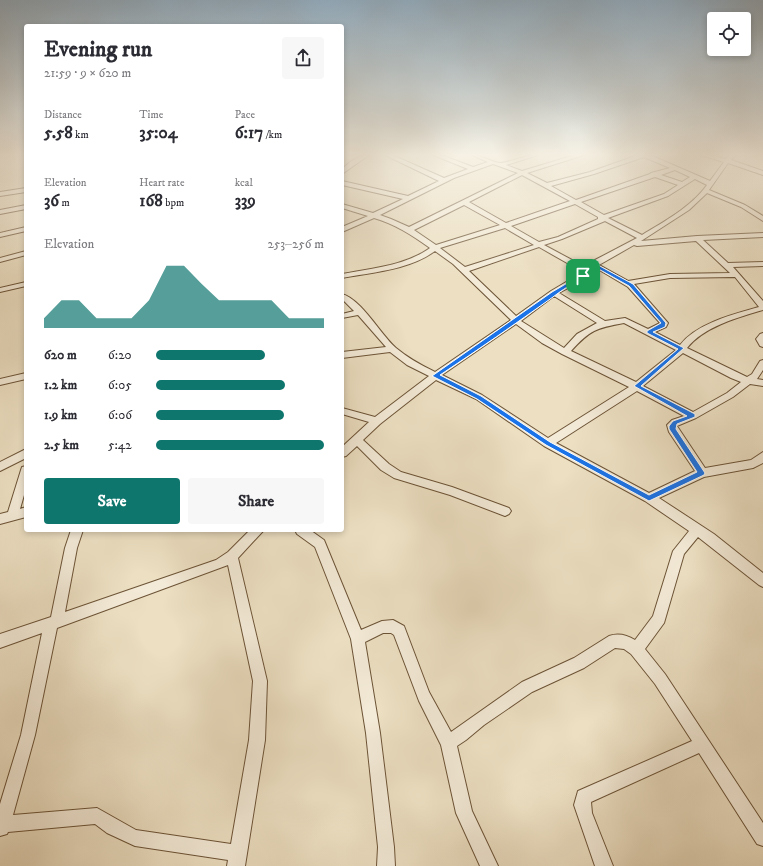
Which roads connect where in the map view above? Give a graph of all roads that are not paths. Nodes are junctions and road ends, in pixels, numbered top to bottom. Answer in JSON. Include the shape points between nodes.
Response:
{"nodes":[{"id":1,"x":396,"y":195,"type":"edge"},
{"id":2,"x":412,"y":195,"type":"edge"},
{"id":3,"x":477,"y":195,"type":"edge"},
{"id":4,"x":561,"y":195,"type":"edge"},
{"id":5,"x":595,"y":195,"type":"edge"},
{"id":6,"x":665,"y":195,"type":"edge"},
{"id":7,"x":700,"y":195,"type":"edge"},
{"id":8,"x":722,"y":195,"type":"edge"},
{"id":9,"x":407,"y":198,"type":"junction"},
{"id":10,"x":464,"y":202,"type":"junction"},
{"id":11,"x":573,"y":202,"type":"junction"},
{"id":12,"x":24,"y":207,"type":"edge"},
{"id":13,"x":344,"y":207,"type":"edge"},
{"id":14,"x":0,"y":212,"type":"edge"},
{"id":15,"x":374,"y":215,"type":"junction"},
{"id":16,"x":603,"y":218,"type":"junction"},
{"id":17,"x":763,"y":219,"type":"edge"},
{"id":18,"x":506,"y":225,"type":"junction"},
{"id":19,"x":24,"y":229,"type":"edge"},
{"id":20,"x":344,"y":229,"type":"edge"},
{"id":21,"x":409,"y":230,"type":"junction"},
{"id":22,"x":0,"y":235,"type":"edge"},
{"id":23,"x":763,"y":235,"type":"edge"},
{"id":24,"x":642,"y":238,"type":"junction"},
{"id":25,"x":697,"y":238,"type":"junction"},
{"id":26,"x":539,"y":244,"type":"junction"},
{"id":27,"x":631,"y":245,"type":"junction"},
{"id":28,"x":436,"y":247,"type":"junction"},
{"id":29,"x":24,"y":254,"type":"edge"},
{"id":30,"x":0,"y":260,"type":"edge"},
{"id":31,"x":763,"y":264,"type":"edge"},
{"id":32,"x":595,"y":265,"type":"junction"},
{"id":33,"x":727,"y":265,"type":"junction"},
{"id":34,"x":464,"y":270,"type":"junction"},
{"id":35,"x":588,"y":272,"type":"junction"},
{"id":36,"x":737,"y":275,"type":"junction"},
{"id":37,"x":344,"y":276,"type":"edge"},
{"id":38,"x":627,"y":283,"type":"junction"},
{"id":39,"x":24,"y":284,"type":"edge"},
{"id":40,"x":0,"y":290,"type":"edge"},
{"id":41,"x":554,"y":293,"type":"junction"},
{"id":42,"x":344,"y":298,"type":"edge"},
{"id":43,"x":763,"y":307,"type":"edge"},
{"id":44,"x":360,"y":312,"type":"junction"},
{"id":45,"x":344,"y":316,"type":"edge"},
{"id":46,"x":516,"y":321,"type":"junction"},
{"id":47,"x":603,"y":323,"type":"junction"},
{"id":48,"x":648,"y":332,"type":"junction"},
{"id":49,"x":763,"y":336,"type":"edge"},
{"id":50,"x":763,"y":344,"type":"edge"},
{"id":51,"x":682,"y":348,"type":"junction"},
{"id":52,"x":392,"y":349,"type":"junction"},
{"id":53,"x":565,"y":352,"type":"junction"},
{"id":54,"x":344,"y":355,"type":"edge"},
{"id":55,"x":763,"y":363,"type":"edge"},
{"id":56,"x":24,"y":376,"type":"edge"},
{"id":57,"x":435,"y":376,"type":"junction"},
{"id":58,"x":748,"y":381,"type":"junction"},
{"id":59,"x":0,"y":382,"type":"edge"},
{"id":60,"x":762,"y":383,"type":"edge"},
{"id":61,"x":637,"y":386,"type":"junction"},
{"id":62,"x":344,"y":412,"type":"edge"},
{"id":63,"x":693,"y":416,"type":"junction"},
{"id":64,"x":377,"y":420,"type":"junction"},
{"id":65,"x":357,"y":440,"type":"junction"},
{"id":66,"x":548,"y":444,"type":"junction"},
{"id":67,"x":344,"y":451,"type":"edge"},
{"id":68,"x":24,"y":454,"type":"edge"},
{"id":69,"x":763,"y":456,"type":"edge"},
{"id":70,"x":0,"y":467,"type":"edge"},
{"id":71,"x":702,"y":473,"type":"junction"},
{"id":72,"x":24,"y":477,"type":"edge"},
{"id":73,"x":649,"y":498,"type":"junction"},
{"id":74,"x":505,"y":510,"type":"dead end"},
{"id":75,"x":24,"y":513,"type":"edge"},
{"id":76,"x":12,"y":516,"type":"junction"},
{"id":77,"x":0,"y":519,"type":"edge"},
{"id":78,"x":697,"y":530,"type":"junction"},
{"id":79,"x":75,"y":532,"type":"edge"},
{"id":80,"x":256,"y":532,"type":"edge"},
{"id":81,"x":304,"y":532,"type":"edge"},
{"id":82,"x":232,"y":556,"type":"junction"},
{"id":83,"x":763,"y":581,"type":"edge"},
{"id":84,"x":54,"y":622,"type":"junction"},
{"id":85,"x":358,"y":639,"type":"junction"},
{"id":86,"x":0,"y":641,"type":"edge"},
{"id":87,"x":636,"y":649,"type":"junction"},
{"id":88,"x":448,"y":742,"type":"junction"},
{"id":89,"x":703,"y":744,"type":"junction"},
{"id":90,"x":1,"y":827,"type":"edge"},
{"id":91,"x":763,"y":838,"type":"edge"},
{"id":92,"x":237,"y":859,"type":"edge"},
{"id":93,"x":386,"y":866,"type":"edge"},
{"id":94,"x":489,"y":866,"type":"edge"},
{"id":95,"x":604,"y":866,"type":"edge"}],
"edges":[{"from":1,"to":9,"type":"street"},
{"from":2,"to":9,"type":"street"},
{"from":3,"to":10,"type":"street"},
{"from":4,"to":11,"type":"street"},
{"from":5,"to":11,"type":"street"},
{"from":6,"to":16,"type":"street"},
{"from":7,"to":24,"type":"street","via":[[686,209]]},
{"from":8,"to":17,"type":"street"},
{"from":9,"to":15,"type":"street"},
{"from":10,"to":18,"type":"street"},
{"from":10,"to":21,"type":"street"},
{"from":11,"to":16,"type":"street"},
{"from":11,"to":18,"type":"street"},
{"from":12,"to":14,"type":"street"},
{"from":13,"to":15,"type":"street"},
{"from":15,"to":20,"type":"street"},
{"from":15,"to":21,"type":"street"},
{"from":16,"to":24,"type":"street"},
{"from":16,"to":26,"type":"street","via":[[560,238]]},
{"from":18,"to":26,"type":"street"},
{"from":18,"to":28,"type":"street"},
{"from":19,"to":22,"type":"street"},
{"from":21,"to":28,"type":"street"},
{"from":23,"to":25,"type":"street"},
{"from":24,"to":27,"type":"street"},
{"from":25,"to":27,"type":"street"},
{"from":25,"to":33,"type":"street"},
{"from":26,"to":34,"type":"street"},
{"from":26,"to":35,"type":"street"},
{"from":27,"to":32,"type":"street"},
{"from":28,"to":34,"type":"street"},
{"from":28,"to":37,"type":"street","via":[[421,258],[405,264]]},
{"from":29,"to":30,"type":"street"},
{"from":31,"to":33,"type":"street"},
{"from":32,"to":35,"type":"street"},
{"from":32,"to":38,"type":"street"},
{"from":33,"to":36,"type":"street"},
{"from":34,"to":46,"type":"street"},
{"from":35,"to":41,"type":"street"},
{"from":36,"to":38,"type":"street","via":[[670,276]]},
{"from":36,"to":43,"type":"street"},
{"from":38,"to":48,"type":"street","via":[[664,323]]},
{"from":39,"to":40,"type":"street"},
{"from":41,"to":46,"type":"street"},
{"from":41,"to":47,"type":"street"},
{"from":42,"to":44,"type":"street"},
{"from":43,"to":51,"type":"street","via":[[730,317],[697,334]]},
{"from":44,"to":45,"type":"street"},
{"from":44,"to":52,"type":"street"},
{"from":46,"to":53,"type":"street"},
{"from":46,"to":57,"type":"street"},
{"from":47,"to":48,"type":"street","via":[[625,320]]},
{"from":47,"to":53,"type":"street","via":[[580,336]]},
{"from":48,"to":51,"type":"street"},
{"from":49,"to":50,"type":"street","via":[[760,339]]},
{"from":51,"to":58,"type":"street"},
{"from":51,"to":61,"type":"street"},
{"from":52,"to":54,"type":"street"},
{"from":52,"to":57,"type":"street","via":[[410,363]]},
{"from":53,"to":61,"type":"street"},
{"from":55,"to":58,"type":"street","via":[[755,376]]},
{"from":56,"to":59,"type":"street"},
{"from":57,"to":64,"type":"street"},
{"from":57,"to":66,"type":"street","via":[[479,397]]},
{"from":58,"to":60,"type":"street"},
{"from":58,"to":63,"type":"street","via":[[730,395]]},
{"from":61,"to":63,"type":"street"},
{"from":61,"to":66,"type":"street"},
{"from":62,"to":64,"type":"street"},
{"from":63,"to":71,"type":"street","via":[[675,422],[672,426]]},
{"from":64,"to":65,"type":"street"},
{"from":65,"to":67,"type":"street"},
{"from":65,"to":74,"type":"street","via":[[385,467],[398,475]]},
{"from":66,"to":73,"type":"street"},
{"from":68,"to":70,"type":"street"},
{"from":69,"to":71,"type":"street","via":[[753,464]]},
{"from":71,"to":73,"type":"street"},
{"from":72,"to":76,"type":"street"},
{"from":73,"to":78,"type":"street"},
{"from":75,"to":76,"type":"street"},
{"from":76,"to":77,"type":"street"},
{"from":78,"to":83,"type":"street"},
{"from":78,"to":87,"type":"street","via":[[679,551],[659,619]]},
{"from":79,"to":84,"type":"street"},
{"from":80,"to":82,"type":"street"},
{"from":81,"to":85,"type":"street","via":[[320,544]]},
{"from":82,"to":84,"type":"street","via":[[220,564]]},
{"from":82,"to":92,"type":"street","via":[[260,681],[257,740]]},
{"from":84,"to":86,"type":"street"},
{"from":84,"to":90,"type":"street","via":[[28,735]]},
{"from":85,"to":88,"type":"street","via":[[382,626],[393,626],[399,631],[424,696]]},
{"from":85,"to":93,"type":"street","via":[[373,732]]},
{"from":87,"to":88,"type":"street","via":[[626,642],[614,641],[579,663],[527,687]]},
{"from":87,"to":89,"type":"street","via":[[660,679]]},
{"from":88,"to":94,"type":"street","via":[[454,758],[464,813]]},
{"from":89,"to":91,"type":"street"},
{"from":89,"to":95,"type":"street","via":[[584,797],[584,813]]},
{"from":90,"to":92,"type":"street","via":[[97,816],[135,838]]}]}
